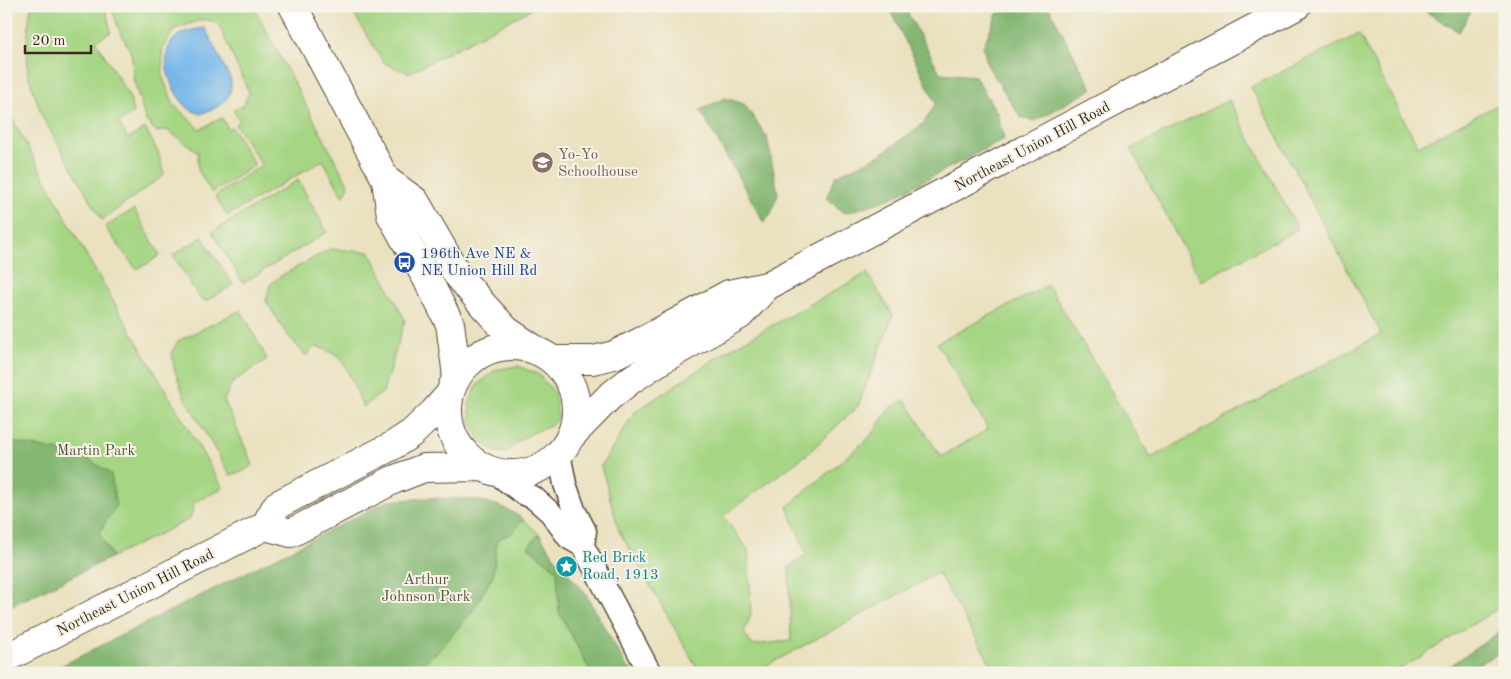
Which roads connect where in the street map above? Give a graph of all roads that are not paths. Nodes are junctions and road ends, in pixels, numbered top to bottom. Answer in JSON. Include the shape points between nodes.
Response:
{"nodes":[{"id":1,"x":293,"y":6,"type":"edge"},
{"id":2,"x":1296,"y":6,"type":"edge"},
{"id":3,"x":386,"y":180,"type":"junction"},
{"id":4,"x":767,"y":286,"type":"junction"},
{"id":5,"x":546,"y":356,"type":"junction"},
{"id":6,"x":453,"y":386,"type":"junction"},
{"id":7,"x":564,"y":445,"type":"junction"},
{"id":8,"x":487,"y":469,"type":"junction"},
{"id":9,"x":265,"y":526,"type":"junction"},
{"id":10,"x":583,"y":546,"type":"junction"},
{"id":11,"x":6,"y":658,"type":"edge"},
{"id":12,"x":650,"y":673,"type":"edge"}],
"edges":[{"from":1,"to":3,"type":"street"},
{"from":2,"to":4,"type":"street","name":"Northeast Union Hill Road"},
{"from":3,"to":5,"type":"street","via":[[415,201],[457,274],[482,304],[506,330]]},
{"from":3,"to":6,"type":"street","via":[[391,215],[450,324]]},
{"from":4,"to":5,"type":"street","name":"Northeast Union Hill Road","via":[[729,294],[614,355],[593,360]]},
{"from":4,"to":7,"type":"street","name":"Northeast Union Hill Road","via":[[740,315],[661,360],[609,397]]},
{"from":5,"to":6,"type":"street","via":[[521,347],[503,346],[469,362]]},
{"from":5,"to":7,"type":"street","via":[[566,376],[574,395],[575,416]]},
{"from":6,"to":8,"type":"street","via":[[448,416],[454,437],[466,454]]},
{"from":6,"to":9,"type":"street","via":[[434,412],[412,433],[276,505]]},
{"from":7,"to":8,"type":"street","via":[[545,464],[528,472],[510,474]]},
{"from":7,"to":10,"type":"street","via":[[568,493],[585,531]]},
{"from":8,"to":9,"type":"street","via":[[424,468],[393,480],[290,533]]},
{"from":8,"to":10,"type":"street","via":[[534,498],[551,513],[569,538]]},
{"from":9,"to":11,"type":"street","name":"Northeast Union Hill Road"},
{"from":10,"to":12,"type":"street"}]}
